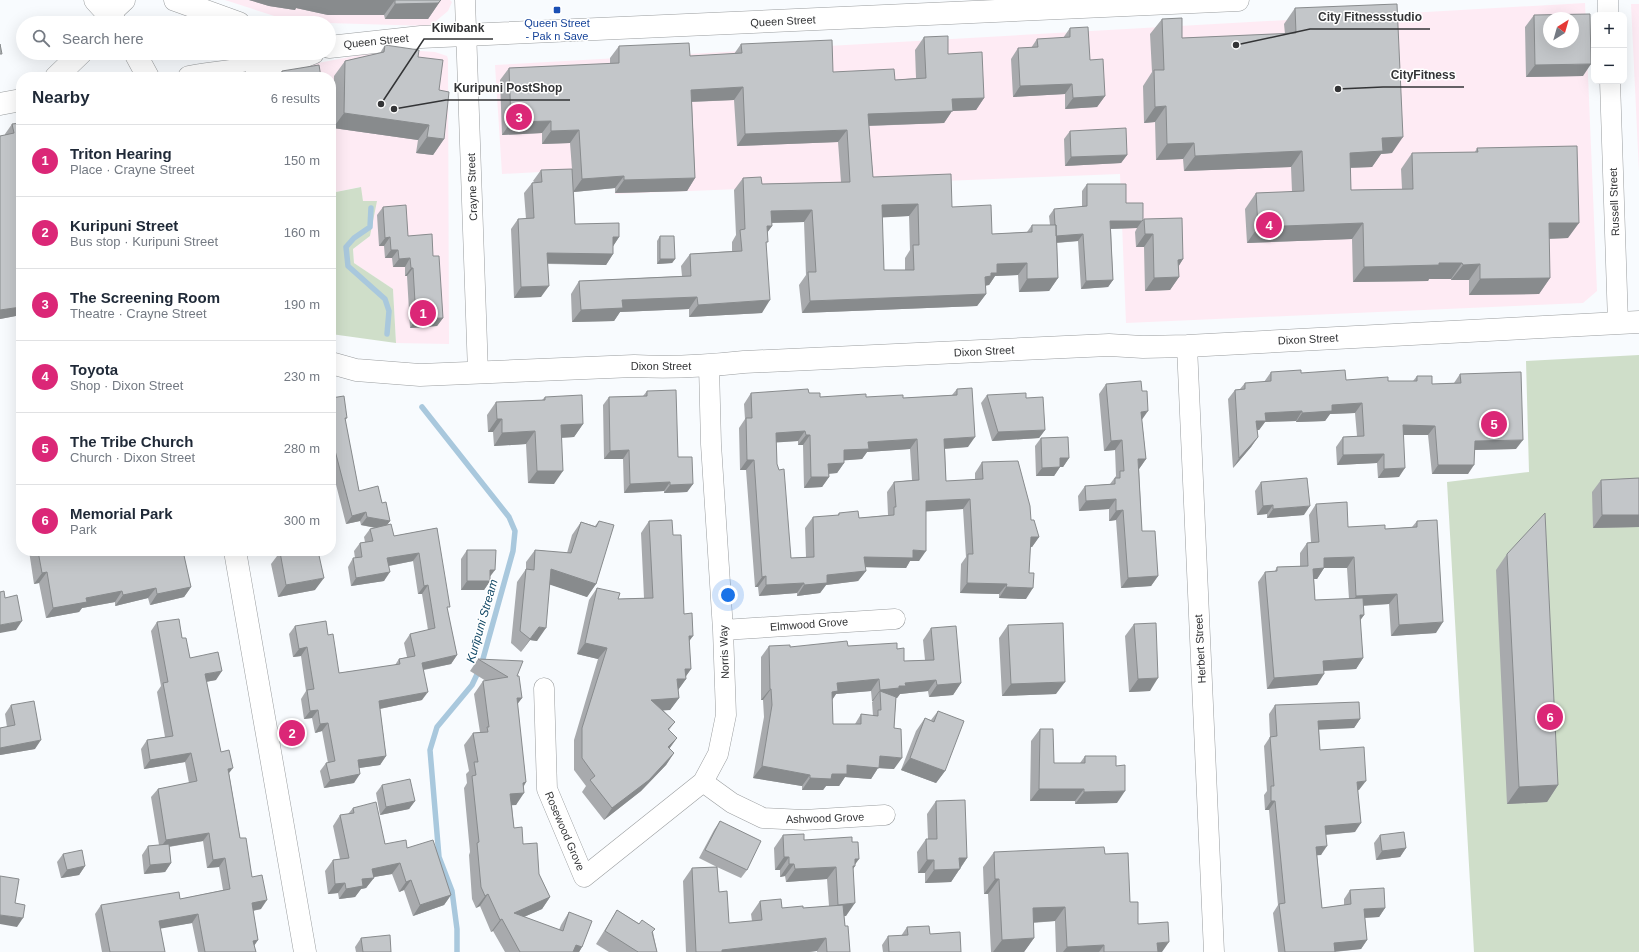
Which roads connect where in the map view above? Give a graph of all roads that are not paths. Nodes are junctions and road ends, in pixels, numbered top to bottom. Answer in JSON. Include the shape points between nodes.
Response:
{"nodes":[{"id":1,"x":465,"y":0,"type":"edge"},
{"id":2,"x":1238,"y":0,"type":"edge"},
{"id":3,"x":1608,"y":0,"type":"edge"},
{"id":4,"x":181,"y":1,"type":"edge"},
{"id":5,"x":1608,"y":12,"type":"edge"},
{"id":6,"x":221,"y":16,"type":"edge"},
{"id":7,"x":467,"y":36,"type":"junction"},
{"id":8,"x":336,"y":46,"type":"edge"},
{"id":9,"x":74,"y":60,"type":"edge"},
{"id":10,"x":139,"y":60,"type":"edge"},
{"id":11,"x":292,"y":60,"type":"edge"},
{"id":12,"x":61,"y":72,"type":"edge"},
{"id":13,"x":145,"y":72,"type":"edge"},
{"id":14,"x":224,"y":72,"type":"edge"},
{"id":15,"x":1610,"y":84,"type":"edge"},
{"id":16,"x":16,"y":101,"type":"edge"},
{"id":17,"x":0,"y":104,"type":"edge"},
{"id":18,"x":1628,"y":322,"type":"edge"},
{"id":19,"x":1187,"y":346,"type":"junction"},
{"id":20,"x":336,"y":364,"type":"edge"},
{"id":21,"x":709,"y":366,"type":"junction"},
{"id":22,"x":478,"y":373,"type":"junction"},
{"id":23,"x":236,"y":556,"type":"edge"},
{"id":24,"x":895,"y":619,"type":"dead end"},
{"id":25,"x":723,"y":630,"type":"junction"},
{"id":26,"x":544,"y":688,"type":"dead end"},
{"id":27,"x":703,"y":782,"type":"junction"},
{"id":28,"x":885,"y":816,"type":"dead end"},
{"id":29,"x":584,"y":878,"type":"joint"},
{"id":30,"x":305,"y":952,"type":"edge"},
{"id":31,"x":1214,"y":952,"type":"edge"}],
"edges":[{"from":1,"to":7,"type":"street","name":"Crayne Street"},
{"from":2,"to":7,"type":"street","name":"Queen Street"},
{"from":3,"to":5,"type":"street"},
{"from":4,"to":6,"type":"street"},
{"from":7,"to":8,"type":"street","name":"Queen Street","via":[[421,37]]},
{"from":7,"to":22,"type":"street","name":"Crayne Street"},
{"from":9,"to":12,"type":"street"},
{"from":10,"to":13,"type":"street"},
{"from":11,"to":14,"type":"street"},
{"from":15,"to":18,"type":"street","name":"Russell Street"},
{"from":16,"to":17,"type":"street"},
{"from":18,"to":19,"type":"street","name":"Dixon Street"},
{"from":19,"to":21,"type":"street","name":"Dixon Street","via":[[1109,345],[744,362]]},
{"from":19,"to":31,"type":"street","name":"Herbert Street"},
{"from":20,"to":22,"type":"street","name":"Dixon Street","via":[[377,373]]},
{"from":21,"to":22,"type":"street","name":"Dixon Street","via":[[634,366]]},
{"from":21,"to":25,"type":"street","name":"Norris Way","via":[[714,514]]},
{"from":23,"to":30,"type":"street"},
{"from":24,"to":25,"type":"street","name":"Elmwood Grove"},
{"from":25,"to":27,"type":"street","name":"Norris Way","via":[[726,715],[718,754]]},
{"from":26,"to":29,"type":"street","name":"Rosewood Grove","via":[[547,789]]},
{"from":27,"to":28,"type":"street","name":"Ashwood Grove","via":[[732,803],[763,818],[804,820]]},
{"from":27,"to":29,"type":"street","name":"Norris Way"}]}
